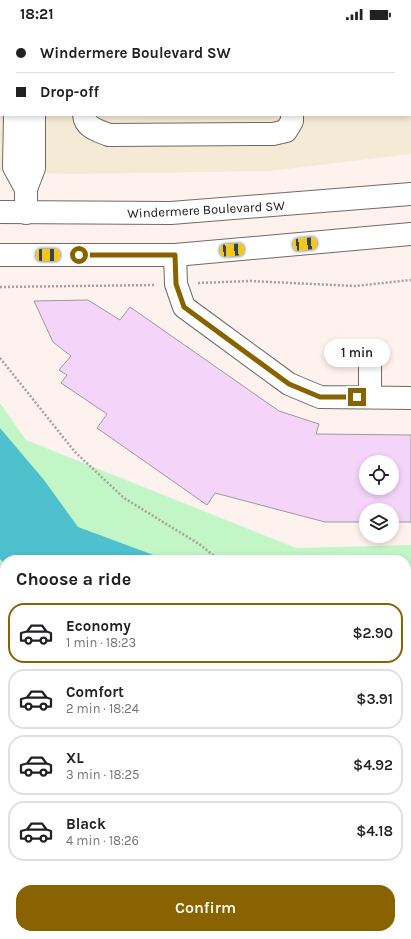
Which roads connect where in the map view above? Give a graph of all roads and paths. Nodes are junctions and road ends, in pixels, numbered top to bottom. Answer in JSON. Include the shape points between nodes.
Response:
{"nodes":[{"id":1,"x":15,"y":116,"type":"edge"},
{"id":2,"x":34,"y":116,"type":"edge"},
{"id":3,"x":84,"y":116,"type":"edge"},
{"id":4,"x":292,"y":116,"type":"edge"},
{"id":5,"x":26,"y":189,"type":"junction"},
{"id":6,"x":411,"y":194,"type":"edge"},
{"id":7,"x":0,"y":212,"type":"edge"},
{"id":8,"x":26,"y":213,"type":"junction"},
{"id":9,"x":411,"y":234,"type":"edge"},
{"id":10,"x":175,"y":255,"type":"junction"},
{"id":11,"x":0,"y":256,"type":"edge"},
{"id":12,"x":411,"y":280,"type":"edge"},
{"id":13,"x":176,"y":284,"type":"junction"},
{"id":14,"x":0,"y":287,"type":"edge"},
{"id":15,"x":0,"y":358,"type":"edge"},
{"id":16,"x":370,"y":359,"type":"dead end"},
{"id":17,"x":370,"y":397,"type":"junction"},
{"id":18,"x":411,"y":398,"type":"edge"},
{"id":19,"x":213,"y":555,"type":"edge"}],
"edges":[{"from":1,"to":5,"type":"main road","via":[[14,167]]},
{"from":2,"to":5,"type":"main road","via":[[34,168]]},
{"from":3,"to":4,"type":"main road","via":[[93,129],[109,135],[273,134],[286,131]]},
{"from":5,"to":8,"type":"main road"},
{"from":6,"to":8,"type":"main road","name":"Windermere Boulevard SW","via":[[171,213]]},
{"from":7,"to":8,"type":"main road","name":"Windermere Boulevard SW"},
{"from":9,"to":10,"type":"main road"},
{"from":10,"to":11,"type":"main road"},
{"from":10,"to":13,"type":"main road"},
{"from":12,"to":13,"type":"path","via":[[355,286],[250,281]]},
{"from":13,"to":14,"type":"path"},
{"from":13,"to":17,"type":"main road","via":[[184,307],[289,384],[320,397]]},
{"from":15,"to":19,"type":"path","via":[[75,452],[124,498]]},
{"from":16,"to":17,"type":"main road"},
{"from":17,"to":18,"type":"main road"}]}
